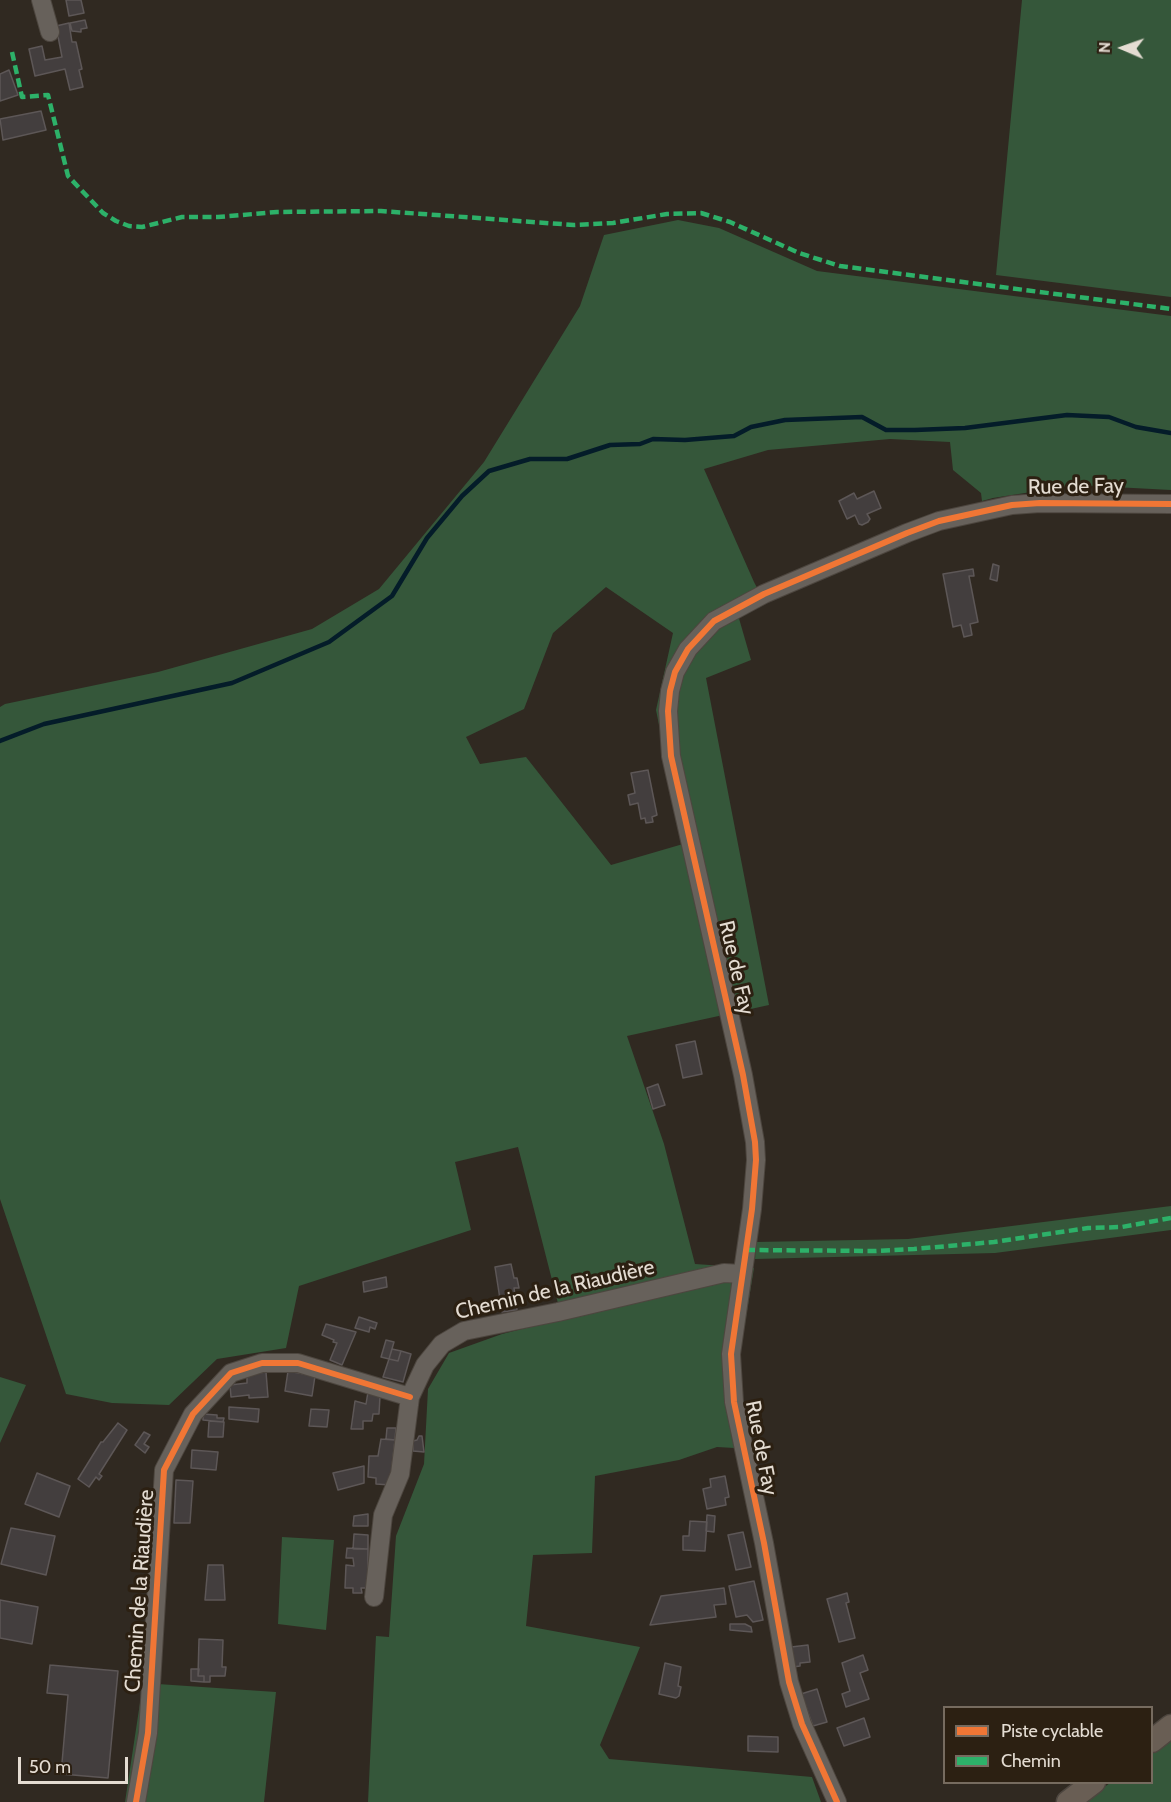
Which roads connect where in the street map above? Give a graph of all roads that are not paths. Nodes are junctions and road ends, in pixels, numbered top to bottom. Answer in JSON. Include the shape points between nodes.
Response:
{"nodes":[{"id":1,"x":41,"y":0,"type":"edge"},
{"id":2,"x":50,"y":32,"type":"dead end"},
{"id":3,"x":1171,"y":504,"type":"edge"},
{"id":4,"x":742,"y":1274,"type":"junction"},
{"id":5,"x":410,"y":1397,"type":"junction"},
{"id":6,"x":374,"y":1598,"type":"dead end"},
{"id":7,"x":1171,"y":1726,"type":"edge"},
{"id":8,"x":1153,"y":1740,"type":"edge"},
{"id":9,"x":1091,"y":1784,"type":"edge"},
{"id":10,"x":136,"y":1802,"type":"edge"},
{"id":11,"x":837,"y":1802,"type":"edge"},
{"id":12,"x":1068,"y":1802,"type":"edge"}],
"edges":[{"from":1,"to":2,"type":"street"},
{"from":3,"to":4,"type":"street","name":"Rue de Fay","via":[[1012,505],[939,521],[739,606],[714,621],[688,649],[675,672],[668,711],[671,756],[755,1142],[755,1183]]},
{"from":4,"to":5,"type":"street","name":"Chemin de la Riaudière","via":[[724,1273],[464,1331],[442,1344],[425,1365]]},
{"from":4,"to":11,"type":"street","name":"Rue de Fay","via":[[731,1354],[734,1402],[789,1682],[802,1724]]},
{"from":5,"to":6,"type":"street","name":"Chemin de la Riaudière","via":[[400,1474],[383,1515]]},
{"from":5,"to":10,"type":"street","name":"Chemin de la Riaudière","via":[[298,1363],[262,1363],[231,1374],[193,1414],[164,1470],[148,1733]]},
{"from":7,"to":8,"type":"main road"},
{"from":9,"to":12,"type":"main road"}]}
